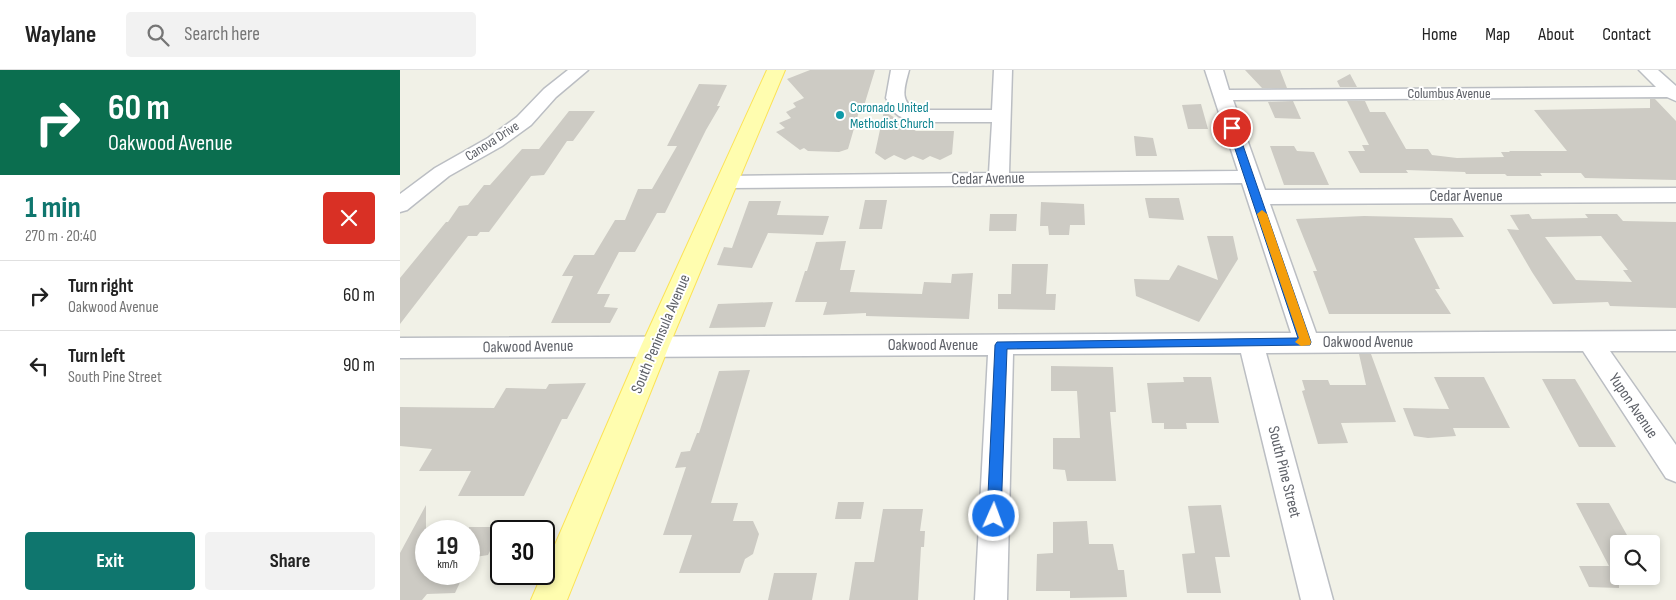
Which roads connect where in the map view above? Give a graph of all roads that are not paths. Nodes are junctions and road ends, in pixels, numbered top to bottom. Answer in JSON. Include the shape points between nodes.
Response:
{"nodes":[{"id":1,"x":579,"y":70,"type":"edge"},
{"id":2,"x":776,"y":70,"type":"edge"},
{"id":3,"x":900,"y":70,"type":"edge"},
{"id":4,"x":1003,"y":70,"type":"edge"},
{"id":5,"x":1214,"y":70,"type":"edge"},
{"id":6,"x":1648,"y":70,"type":"edge"},
{"id":7,"x":1675,"y":93,"type":"edge"},
{"id":8,"x":1221,"y":95,"type":"junction"},
{"id":9,"x":1001,"y":116,"type":"junction"},
{"id":10,"x":999,"y":179,"type":"junction"},
{"id":11,"x":727,"y":182,"type":"junction"},
{"id":12,"x":1253,"y":187,"type":"junction"},
{"id":13,"x":1676,"y":195,"type":"edge"},
{"id":14,"x":400,"y":205,"type":"edge"},
{"id":15,"x":1676,"y":341,"type":"edge"},
{"id":16,"x":1306,"y":342,"type":"junction"},
{"id":17,"x":1590,"y":342,"type":"junction"},
{"id":18,"x":1251,"y":344,"type":"junction"},
{"id":19,"x":1001,"y":345,"type":"junction"},
{"id":20,"x":655,"y":346,"type":"junction"},
{"id":21,"x":400,"y":348,"type":"edge"},
{"id":22,"x":1676,"y":469,"type":"edge"},
{"id":23,"x":549,"y":600,"type":"edge"},
{"id":24,"x":990,"y":600,"type":"edge"},
{"id":25,"x":1317,"y":600,"type":"edge"}],
"edges":[{"from":1,"to":14,"type":"street","name":"Canova Drive","via":[[495,142],[442,172]]},
{"from":2,"to":11,"type":"main road","name":"South Peninsula Avenue"},
{"from":3,"to":9,"type":"street","via":[[895,92],[896,102],[904,113],[914,116]]},
{"from":4,"to":9,"type":"street"},
{"from":5,"to":8,"type":"street"},
{"from":6,"to":7,"type":"street"},
{"from":7,"to":8,"type":"street","name":"Columbus Avenue"},
{"from":8,"to":12,"type":"street"},
{"from":9,"to":10,"type":"street"},
{"from":10,"to":11,"type":"street","name":"Cedar Avenue"},
{"from":10,"to":12,"type":"street","name":"Cedar Avenue"},
{"from":11,"to":20,"type":"main road","name":"South Peninsula Avenue"},
{"from":12,"to":13,"type":"street","name":"Cedar Avenue"},
{"from":12,"to":16,"type":"street"},
{"from":15,"to":17,"type":"street","name":"Oakwood Avenue"},
{"from":16,"to":17,"type":"street","name":"Oakwood Avenue"},
{"from":16,"to":18,"type":"street","name":"Oakwood Avenue"},
{"from":17,"to":22,"type":"street","name":"Yupon Avenue"},
{"from":18,"to":19,"type":"street","name":"Oakwood Avenue"},
{"from":18,"to":25,"type":"street","name":"South Pine Street"},
{"from":19,"to":20,"type":"street","name":"Oakwood Avenue"},
{"from":19,"to":24,"type":"street"},
{"from":20,"to":21,"type":"street","name":"Oakwood Avenue"},
{"from":20,"to":23,"type":"main road","name":"South Peninsula Avenue"}]}
